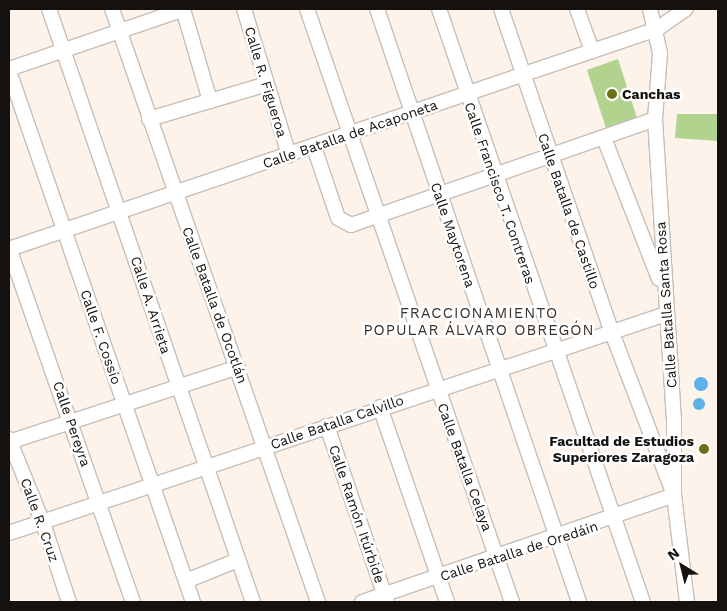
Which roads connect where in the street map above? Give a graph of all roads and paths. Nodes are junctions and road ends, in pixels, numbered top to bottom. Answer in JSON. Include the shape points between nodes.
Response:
{"nodes":[{"id":1,"x":49,"y":9,"type":"edge"},
{"id":2,"x":112,"y":9,"type":"edge"},
{"id":3,"x":183,"y":9,"type":"edge"},
{"id":4,"x":244,"y":9,"type":"edge"},
{"id":5,"x":307,"y":9,"type":"edge"},
{"id":6,"x":377,"y":9,"type":"edge"},
{"id":7,"x":439,"y":9,"type":"edge"},
{"id":8,"x":501,"y":9,"type":"edge"},
{"id":9,"x":577,"y":9,"type":"edge"},
{"id":10,"x":650,"y":9,"type":"edge"},
{"id":11,"x":686,"y":9,"type":"edge"},
{"id":12,"x":657,"y":29,"type":"junction"},
{"id":13,"x":119,"y":31,"type":"junction"},
{"id":14,"x":62,"y":51,"type":"junction"},
{"id":15,"x":592,"y":51,"type":"junction"},
{"id":16,"x":9,"y":70,"type":"edge"},
{"id":17,"x":522,"y":74,"type":"junction"},
{"id":18,"x":267,"y":84,"type":"junction"},
{"id":19,"x":467,"y":95,"type":"junction"},
{"id":20,"x":210,"y":101,"type":"junction"},
{"id":21,"x":411,"y":114,"type":"junction"},
{"id":22,"x":654,"y":119,"type":"junction"},
{"id":23,"x":149,"y":120,"type":"junction"},
{"id":24,"x":349,"y":135,"type":"junction"},
{"id":25,"x":604,"y":138,"type":"junction"},
{"id":26,"x":314,"y":147,"type":"junction"},
{"id":27,"x":288,"y":155,"type":"junction"},
{"id":28,"x":550,"y":155,"type":"junction"},
{"id":29,"x":494,"y":176,"type":"junction"},
{"id":30,"x":176,"y":194,"type":"junction"},
{"id":31,"x":439,"y":195,"type":"junction"},
{"id":32,"x":120,"y":212,"type":"junction"},
{"id":33,"x":376,"y":216,"type":"junction"},
{"id":34,"x":64,"y":231,"type":"junction"},
{"id":35,"x":9,"y":248,"type":"edge"},
{"id":36,"x":663,"y":291,"type":"junction"},
{"id":37,"x":666,"y":314,"type":"junction"},
{"id":38,"x":612,"y":333,"type":"junction"},
{"id":39,"x":554,"y":352,"type":"junction"},
{"id":40,"x":238,"y":367,"type":"junction"},
{"id":41,"x":499,"y":368,"type":"junction"},
{"id":42,"x":178,"y":386,"type":"junction"},
{"id":43,"x":436,"y":388,"type":"junction"},
{"id":44,"x":124,"y":404,"type":"junction"},
{"id":45,"x":380,"y":407,"type":"junction"},
{"id":46,"x":72,"y":422,"type":"junction"},
{"id":47,"x":327,"y":426,"type":"junction"},
{"id":48,"x":9,"y":441,"type":"edge"},
{"id":49,"x":265,"y":448,"type":"junction"},
{"id":50,"x":206,"y":467,"type":"junction"},
{"id":51,"x":152,"y":486,"type":"junction"},
{"id":52,"x":674,"y":495,"type":"junction"},
{"id":53,"x":99,"y":502,"type":"junction"},
{"id":54,"x":613,"y":519,"type":"junction"},
{"id":55,"x":44,"y":523,"type":"junction"},
{"id":56,"x":9,"y":533,"type":"edge"},
{"id":57,"x":557,"y":537,"type":"junction"},
{"id":58,"x":497,"y":557,"type":"junction"},
{"id":59,"x":238,"y":560,"type":"junction"},
{"id":60,"x":438,"y":577,"type":"junction"},
{"id":61,"x":186,"y":581,"type":"junction"},
{"id":62,"x":386,"y":598,"type":"edge"},
{"id":63,"x":69,"y":602,"type":"edge"},
{"id":64,"x":133,"y":602,"type":"edge"},
{"id":65,"x":194,"y":602,"type":"edge"},
{"id":66,"x":253,"y":602,"type":"edge"},
{"id":67,"x":318,"y":602,"type":"edge"},
{"id":68,"x":362,"y":602,"type":"edge"},
{"id":69,"x":447,"y":602,"type":"edge"},
{"id":70,"x":512,"y":602,"type":"edge"},
{"id":71,"x":579,"y":602,"type":"edge"},
{"id":72,"x":643,"y":602,"type":"edge"},
{"id":73,"x":687,"y":602,"type":"edge"}],
"edges":[{"from":1,"to":14,"type":"street","name":"Calle A. Arrieta"},
{"from":2,"to":13,"type":"street","name":"Calle Batalla de Ocotlán"},
{"from":3,"to":13,"type":"street"},
{"from":3,"to":20,"type":"street"},
{"from":4,"to":18,"type":"street","name":"Calle R. Figueroa"},
{"from":5,"to":24,"type":"street","name":"Calle Batalla Celaya"},
{"from":6,"to":21,"type":"street","name":"Calle Maytorena"},
{"from":7,"to":19,"type":"street","name":"Calle Francisco T. Contreras"},
{"from":8,"to":17,"type":"street","name":"Calle Batalla de Castillo"},
{"from":9,"to":15,"type":"street"},
{"from":10,"to":12,"type":"street","name":"Calle Batalla Santa Rosa"},
{"from":11,"to":12,"type":"street","name":"Calle Batalla de Acaponeta"},
{"from":12,"to":15,"type":"street","name":"Calle Batalla de Acaponeta"},
{"from":12,"to":22,"type":"street","name":"Calle Batalla Santa Rosa"},
{"from":13,"to":14,"type":"street"},
{"from":13,"to":23,"type":"street","name":"Calle Batalla de Ocotlán"},
{"from":14,"to":16,"type":"street"},
{"from":14,"to":32,"type":"street","name":"Calle A. Arrieta"},
{"from":15,"to":17,"type":"street","name":"Calle Batalla de Acaponeta"},
{"from":16,"to":34,"type":"street","name":"Calle F. Cossío"},
{"from":17,"to":19,"type":"street","name":"Calle Batalla de Acaponeta"},
{"from":17,"to":28,"type":"street","name":"Calle Batalla de Castillo"},
{"from":18,"to":20,"type":"street"},
{"from":18,"to":27,"type":"street","name":"Calle R. Figueroa"},
{"from":19,"to":21,"type":"street","name":"Calle Batalla de Acaponeta"},
{"from":19,"to":29,"type":"street","name":"Calle Francisco T. Contreras"},
{"from":20,"to":23,"type":"street"},
{"from":21,"to":24,"type":"street","name":"Calle Batalla de Acaponeta"},
{"from":21,"to":31,"type":"street","name":"Calle Maytorena"},
{"from":22,"to":25,"type":"street"},
{"from":22,"to":36,"type":"street","name":"Calle Batalla Santa Rosa"},
{"from":23,"to":30,"type":"street","name":"Calle Batalla de Ocotlán"},
{"from":24,"to":26,"type":"street","name":"Calle Batalla de Acaponeta"},
{"from":24,"to":33,"type":"street","name":"Calle Batalla Celaya"},
{"from":25,"to":28,"type":"street"},
{"from":25,"to":36,"type":"street"},
{"from":26,"to":27,"type":"street","name":"Calle Batalla de Acaponeta"},
{"from":26,"to":33,"type":"street","via":[[343,224]]},
{"from":27,"to":30,"type":"street","name":"Calle Batalla de Acaponeta"},
{"from":28,"to":29,"type":"street"},
{"from":28,"to":38,"type":"street","name":"Calle Batalla de Castillo"},
{"from":29,"to":31,"type":"street"},
{"from":29,"to":39,"type":"street","name":"Calle Francisco T. Contreras"},
{"from":30,"to":32,"type":"street","name":"Calle Batalla de Acaponeta"},
{"from":30,"to":40,"type":"street","name":"Calle Batalla de Ocotlán"},
{"from":31,"to":33,"type":"street"},
{"from":31,"to":41,"type":"street","name":"Calle Maytorena"},
{"from":32,"to":34,"type":"street","name":"Calle Batalla de Acaponeta"},
{"from":32,"to":42,"type":"street","name":"Calle A. Arrieta"},
{"from":33,"to":43,"type":"street","name":"Calle Batalla Celaya"},
{"from":34,"to":35,"type":"street","name":"Calle Batalla de Acaponeta"},
{"from":34,"to":44,"type":"street","name":"Calle F. Cossío"},
{"from":35,"to":46,"type":"street","name":"Calle Pereyra"},
{"from":36,"to":37,"type":"street","name":"Calle Batalla Santa Rosa"},
{"from":37,"to":38,"type":"street","name":"Calle Batalla Calvillo"},
{"from":37,"to":52,"type":"street","name":"Calle Batalla Santa Rosa"},
{"from":38,"to":39,"type":"street","name":"Calle Batalla Calvillo"},
{"from":38,"to":52,"type":"street","name":"Calle Batalla de Castillo"},
{"from":39,"to":41,"type":"street","name":"Calle Batalla Calvillo"},
{"from":39,"to":54,"type":"street","name":"Calle Francisco T. Contreras"},
{"from":40,"to":42,"type":"street"},
{"from":40,"to":49,"type":"street","name":"Calle Batalla de Ocotlán"},
{"from":41,"to":43,"type":"street","name":"Calle Batalla Calvillo"},
{"from":41,"to":57,"type":"street","name":"Calle Maytorena"},
{"from":42,"to":44,"type":"street"},
{"from":42,"to":50,"type":"street","name":"Calle A. Arrieta"},
{"from":43,"to":45,"type":"street","name":"Calle Batalla Calvillo"},
{"from":43,"to":58,"type":"street","name":"Calle Batalla Celaya"},
{"from":44,"to":46,"type":"street"},
{"from":44,"to":51,"type":"street","name":"Calle F. Cossío"},
{"from":45,"to":47,"type":"street","name":"Calle Batalla Calvillo"},
{"from":45,"to":60,"type":"street"},
{"from":46,"to":48,"type":"street"},
{"from":46,"to":53,"type":"street","name":"Calle Pereyra"},
{"from":47,"to":49,"type":"street","name":"Calle Batalla Calvillo"},
{"from":47,"to":62,"type":"street","name":"Calle Ramón Itúrbide"},
{"from":48,"to":55,"type":"street","name":"Calle R. Cruz"},
{"from":49,"to":50,"type":"street","name":"Calle Batalla Calvillo"},
{"from":49,"to":67,"type":"street","name":"Calle Batalla de Ocotlán"},
{"from":50,"to":51,"type":"street","name":"Calle Batalla Calvillo"},
{"from":50,"to":59,"type":"street","name":"Calle A. Arrieta"},
{"from":51,"to":53,"type":"street","name":"Calle Batalla Calvillo"},
{"from":51,"to":61,"type":"street","name":"Calle F. Cossío"},
{"from":52,"to":54,"type":"street","name":"Calle Batalla de Oredáin"},
{"from":52,"to":73,"type":"street","name":"Calle Batalla Santa Rosa"},
{"from":53,"to":55,"type":"street","name":"Calle Batalla Calvillo"},
{"from":53,"to":64,"type":"street","name":"Calle Pereyra"},
{"from":54,"to":57,"type":"street","name":"Calle Batalla de Oredáin"},
{"from":54,"to":72,"type":"street","name":"Calle Francisco T. Contreras"},
{"from":55,"to":56,"type":"street","name":"Calle Batalla Calvillo"},
{"from":55,"to":63,"type":"street","name":"Calle R. Cruz"},
{"from":57,"to":58,"type":"street","name":"Calle Batalla de Oredáin"},
{"from":57,"to":71,"type":"street","name":"Calle Maytorena"},
{"from":58,"to":60,"type":"street","name":"Calle Batalla de Oredáin"},
{"from":58,"to":70,"type":"street","name":"Calle Batalla Celaya"},
{"from":59,"to":61,"type":"street"},
{"from":59,"to":66,"type":"street","name":"Calle A. Arrieta"},
{"from":60,"to":62,"type":"street","name":"Calle Batalla de Oredáin"},
{"from":60,"to":69,"type":"street"},
{"from":61,"to":65,"type":"street","name":"Calle F. Cossío"},
{"from":62,"to":68,"type":"street","name":"Calle Batalla de Oredáin"}]}
